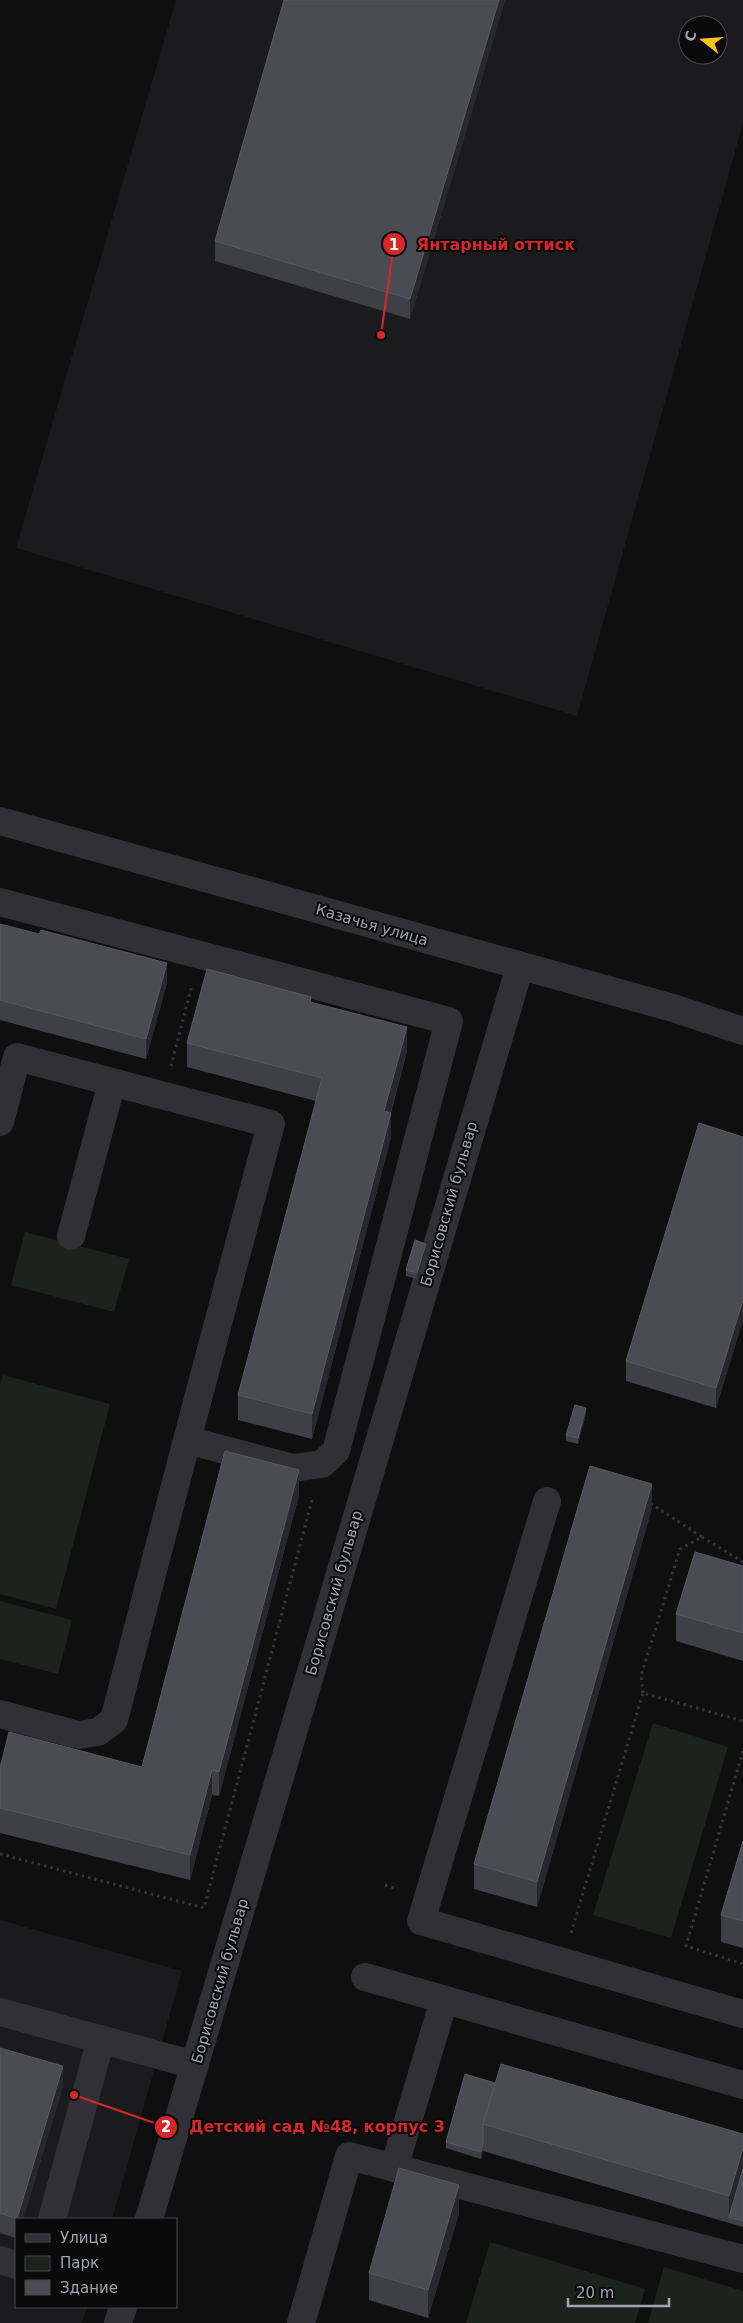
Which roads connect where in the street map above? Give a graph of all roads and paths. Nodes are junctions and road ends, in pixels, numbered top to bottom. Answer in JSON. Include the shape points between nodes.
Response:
{"nodes":[{"id":1,"x":0,"y":821,"type":"edge"},
{"id":2,"x":0,"y":902,"type":"edge"},
{"id":3,"x":200,"y":955,"type":"junction"},
{"id":4,"x":520,"y":966,"type":"junction"},
{"id":5,"x":743,"y":1031,"type":"edge"},
{"id":6,"x":112,"y":1082,"type":"junction"},
{"id":7,"x":163,"y":1095,"type":"junction"},
{"id":8,"x":0,"y":1122,"type":"edge"},
{"id":9,"x":71,"y":1236,"type":"dead end"},
{"id":10,"x":187,"y":1440,"type":"junction"},
{"id":11,"x":322,"y":1464,"type":"junction"},
{"id":12,"x":547,"y":1501,"type":"dead end"},
{"id":13,"x":649,"y":1502,"type":"edge"},
{"id":14,"x":702,"y":1537,"type":"junction"},
{"id":15,"x":743,"y":1562,"type":"edge"},
{"id":16,"x":643,"y":1693,"type":"junction"},
{"id":17,"x":0,"y":1714,"type":"edge"},
{"id":18,"x":743,"y":1721,"type":"edge"},
{"id":19,"x":743,"y":1752,"type":"edge"},
{"id":20,"x":0,"y":1854,"type":"edge"},
{"id":21,"x":385,"y":1885,"type":"dead end"},
{"id":22,"x":428,"y":1898,"type":"junction"},
{"id":23,"x":562,"y":1933,"type":"dead end"},
{"id":24,"x":743,"y":1964,"type":"edge"},
{"id":25,"x":365,"y":1977,"type":"dead end"},
{"id":26,"x":444,"y":2000,"type":"junction"},
{"id":27,"x":0,"y":2012,"type":"edge"},
{"id":28,"x":743,"y":2014,"type":"edge"},
{"id":29,"x":101,"y":2040,"type":"junction"},
{"id":30,"x":195,"y":2065,"type":"junction"},
{"id":31,"x":743,"y":2085,"type":"edge"},
{"id":32,"x":394,"y":2168,"type":"junction"},
{"id":33,"x":52,"y":2218,"type":"edge"},
{"id":34,"x":149,"y":2218,"type":"edge"},
{"id":35,"x":743,"y":2259,"type":"edge"},
{"id":36,"x":0,"y":2260,"type":"edge"},
{"id":37,"x":15,"y":2265,"type":"edge"},
{"id":38,"x":123,"y":2308,"type":"edge"},
{"id":39,"x":118,"y":2323,"type":"edge"},
{"id":40,"x":301,"y":2323,"type":"edge"}],
"edges":[{"from":1,"to":4,"type":"street","name":"Казачья улица"},
{"from":2,"to":3,"type":"street"},
{"from":3,"to":7,"type":"path"},
{"from":3,"to":11,"type":"street","via":[[450,1021],[336,1451]]},
{"from":4,"to":5,"type":"street","name":"Казачья улица"},
{"from":4,"to":30,"type":"street","name":"Борисовский бульвар"},
{"from":6,"to":7,"type":"street"},
{"from":6,"to":8,"type":"street","via":[[17,1057]]},
{"from":6,"to":9,"type":"street"},
{"from":7,"to":10,"type":"street","via":[[271,1124]]},
{"from":10,"to":11,"type":"street","via":[[293,1468]]},
{"from":10,"to":17,"type":"street","via":[[114,1720],[98,1732],[78,1735]]},
{"from":11,"to":20,"type":"path","via":[[204,1908]]},
{"from":12,"to":22,"type":"street"},
{"from":13,"to":14,"type":"path"},
{"from":14,"to":15,"type":"path"},
{"from":14,"to":16,"type":"path","via":[[680,1549],[641,1676]]},
{"from":16,"to":18,"type":"path"},
{"from":16,"to":23,"type":"path","via":[[571,1935]]},
{"from":19,"to":24,"type":"path","via":[[686,1946]]},
{"from":21,"to":22,"type":"path"},
{"from":22,"to":28,"type":"street","via":[[421,1921]]},
{"from":25,"to":26,"type":"street"},
{"from":26,"to":31,"type":"street"},
{"from":26,"to":32,"type":"street"},
{"from":27,"to":29,"type":"street"},
{"from":29,"to":30,"type":"street"},
{"from":29,"to":33,"type":"street"},
{"from":30,"to":34,"type":"street","name":"Борисовский бульвар"},
{"from":32,"to":35,"type":"street"},
{"from":32,"to":40,"type":"street","via":[[349,2156]]},
{"from":36,"to":37,"type":"street"},
{"from":38,"to":39,"type":"street"}]}
